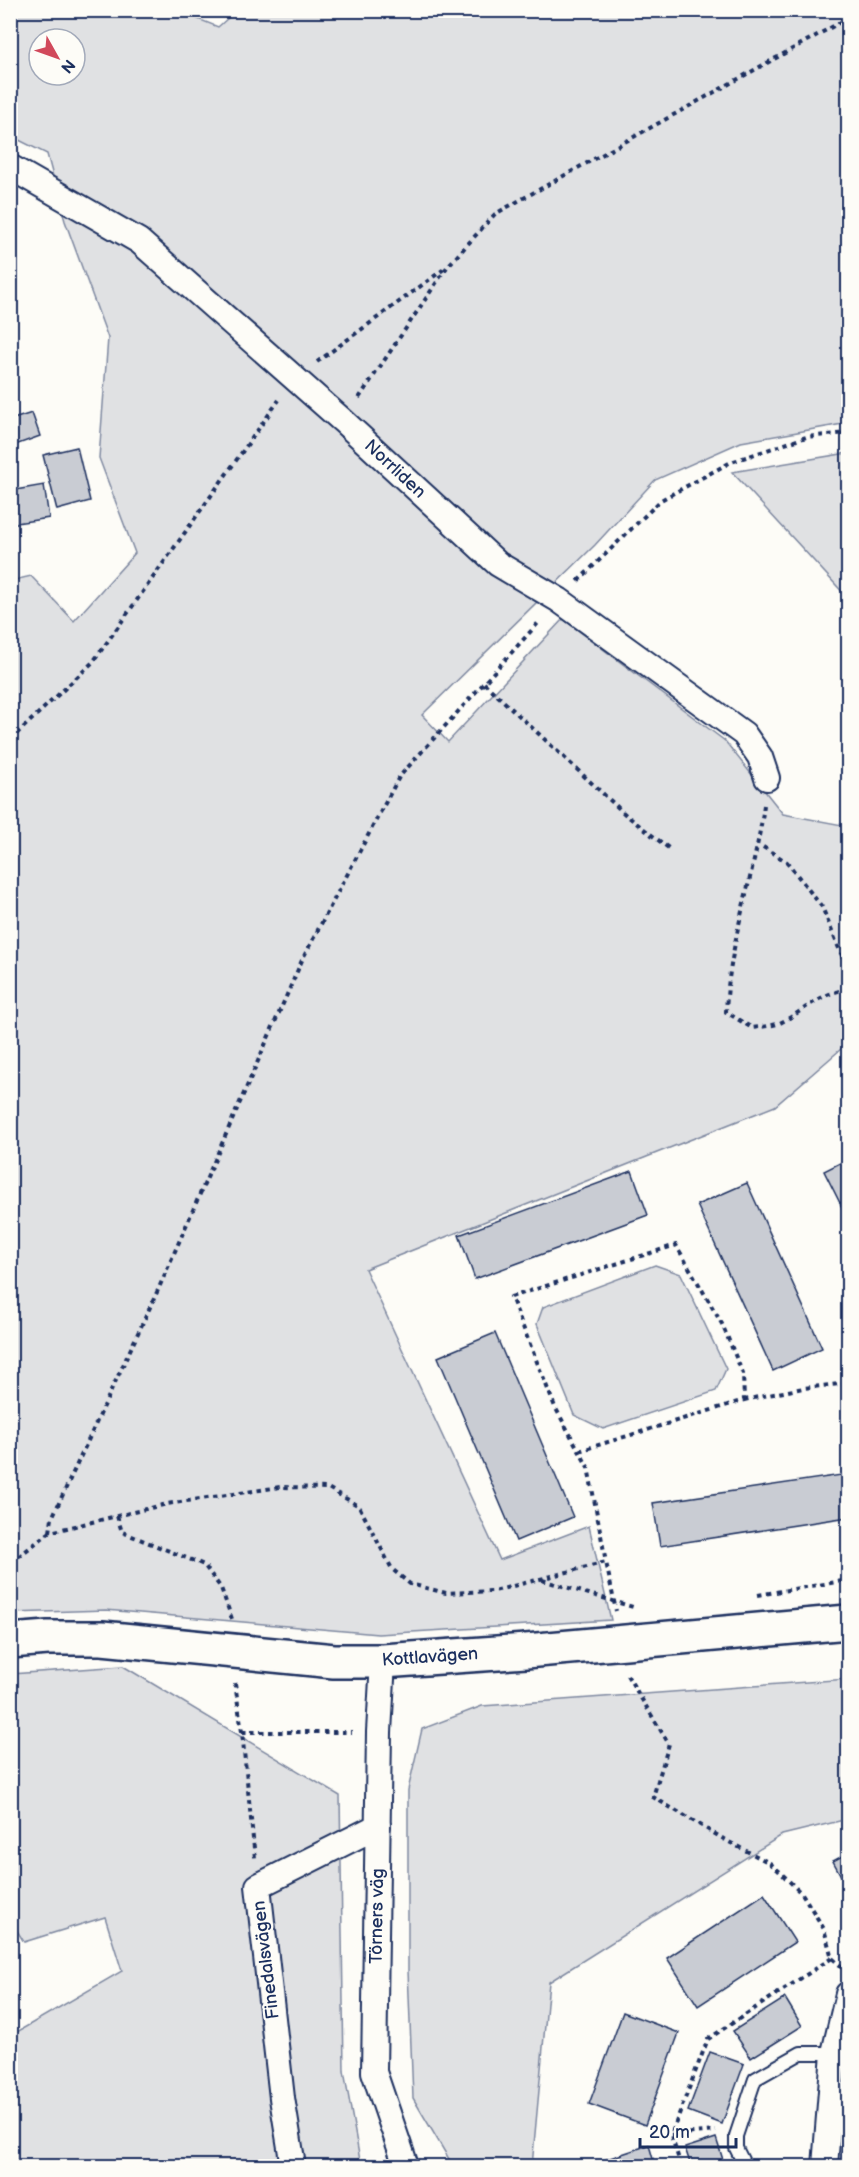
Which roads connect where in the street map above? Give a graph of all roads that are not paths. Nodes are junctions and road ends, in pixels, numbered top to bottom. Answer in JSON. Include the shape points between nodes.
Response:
{"nodes":[{"id":1,"x":10,"y":167,"type":"edge"},
{"id":2,"x":767,"y":778,"type":"road end"},
{"id":3,"x":849,"y":1622,"type":"edge"},
{"id":4,"x":10,"y":1641,"type":"edge"},
{"id":5,"x":383,"y":1661,"type":"junction"},
{"id":6,"x":378,"y":1826,"type":"junction"},
{"id":7,"x":849,"y":1994,"type":"edge"},
{"id":8,"x":834,"y":2053,"type":"junction"},
{"id":9,"x":293,"y":2166,"type":"edge"},
{"id":10,"x":406,"y":2166,"type":"edge"},
{"id":11,"x":745,"y":2166,"type":"edge"},
{"id":12,"x":825,"y":2166,"type":"edge"}],
"edges":[{"from":1,"to":2,"type":"street","name":"Norrliden","via":[[139,241],[498,564],[559,600],[744,734],[760,757]]},
{"from":3,"to":5,"type":"street","name":"Kottlavägen"},
{"from":4,"to":5,"type":"street","name":"Kottlavägen","via":[[102,1638],[322,1660]]},
{"from":5,"to":6,"type":"street","name":"Törners väg"},
{"from":6,"to":9,"type":"street","name":"Finedalsvägen","via":[[258,1886]]},
{"from":6,"to":10,"type":"street","name":"Törners väg","via":[[374,2072]]},
{"from":7,"to":8,"type":"street"},
{"from":8,"to":11,"type":"lane","via":[[801,2053],[755,2079],[736,2136],[736,2148]]},
{"from":8,"to":12,"type":"street"}]}
